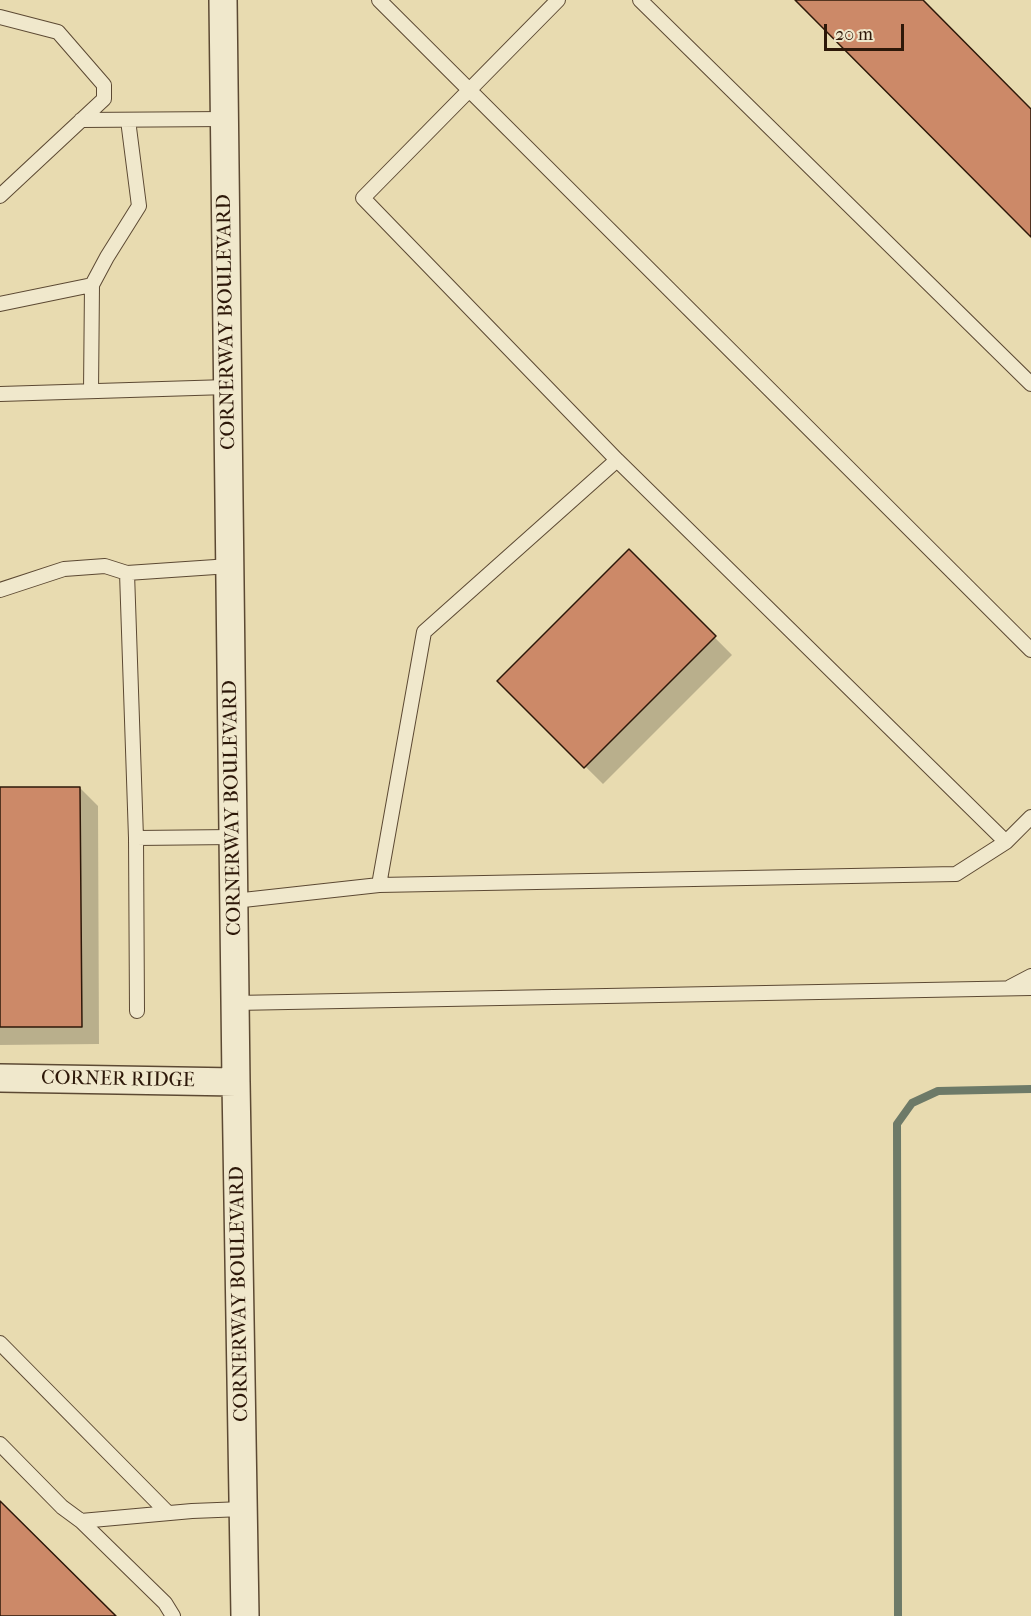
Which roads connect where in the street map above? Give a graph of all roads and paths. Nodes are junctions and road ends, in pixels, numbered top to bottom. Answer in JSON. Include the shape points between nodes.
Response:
{"nodes":[{"id":1,"x":223,"y":0,"type":"edge"},
{"id":2,"x":379,"y":0,"type":"edge"},
{"id":3,"x":558,"y":0,"type":"edge"},
{"id":4,"x":640,"y":0,"type":"edge"},
{"id":5,"x":0,"y":17,"type":"edge"},
{"id":6,"x":469,"y":90,"type":"junction"},
{"id":7,"x":225,"y":119,"type":"junction"},
{"id":8,"x":81,"y":120,"type":"junction"},
{"id":9,"x":128,"y":120,"type":"junction"},
{"id":10,"x":0,"y":196,"type":"edge"},
{"id":11,"x":92,"y":285,"type":"junction"},
{"id":12,"x":0,"y":304,"type":"edge"},
{"id":13,"x":1031,"y":384,"type":"edge"},
{"id":14,"x":227,"y":387,"type":"junction"},
{"id":15,"x":91,"y":392,"type":"junction"},
{"id":16,"x":0,"y":394,"type":"edge"},
{"id":17,"x":617,"y":460,"type":"junction"},
{"id":18,"x":230,"y":566,"type":"junction"},
{"id":19,"x":127,"y":573,"type":"junction"},
{"id":20,"x":0,"y":590,"type":"edge"},
{"id":21,"x":1031,"y":650,"type":"edge"},
{"id":22,"x":1031,"y":817,"type":"edge"},
{"id":23,"x":233,"y":837,"type":"junction"},
{"id":24,"x":136,"y":838,"type":"junction"},
{"id":25,"x":1006,"y":842,"type":"junction"},
{"id":26,"x":379,"y":885,"type":"junction"},
{"id":27,"x":234,"y":901,"type":"junction"},
{"id":28,"x":1031,"y":976,"type":"edge"},
{"id":29,"x":1008,"y":987,"type":"junction"},
{"id":30,"x":1031,"y":988,"type":"edge"},
{"id":31,"x":235,"y":1003,"type":"junction"},
{"id":32,"x":137,"y":1011,"type":"dead end"},
{"id":33,"x":0,"y":1078,"type":"edge"},
{"id":34,"x":236,"y":1082,"type":"junction"},
{"id":35,"x":0,"y":1343,"type":"edge"},
{"id":36,"x":0,"y":1444,"type":"edge"},
{"id":37,"x":243,"y":1509,"type":"junction"},
{"id":38,"x":168,"y":1513,"type":"junction"},
{"id":39,"x":81,"y":1521,"type":"junction"},
{"id":40,"x":173,"y":1616,"type":"edge"},
{"id":41,"x":245,"y":1616,"type":"edge"}],
"edges":[{"from":1,"to":7,"type":"street","name":"CORNERWAY BOULEVARD"},
{"from":2,"to":6,"type":"lane"},
{"from":3,"to":6,"type":"lane"},
{"from":4,"to":13,"type":"lane"},
{"from":5,"to":8,"type":"lane","via":[[58,32],[104,85],[104,99]]},
{"from":6,"to":17,"type":"lane","via":[[363,198]]},
{"from":6,"to":21,"type":"lane"},
{"from":7,"to":9,"type":"lane"},
{"from":7,"to":14,"type":"street","name":"CORNERWAY BOULEVARD"},
{"from":8,"to":9,"type":"lane"},
{"from":8,"to":10,"type":"lane"},
{"from":9,"to":11,"type":"lane","via":[[139,206]]},
{"from":11,"to":12,"type":"lane"},
{"from":11,"to":15,"type":"lane"},
{"from":14,"to":15,"type":"lane"},
{"from":14,"to":18,"type":"street","name":"CORNERWAY BOULEVARD"},
{"from":15,"to":16,"type":"lane"},
{"from":17,"to":25,"type":"lane"},
{"from":17,"to":26,"type":"lane","via":[[424,632]]},
{"from":18,"to":19,"type":"lane"},
{"from":18,"to":23,"type":"street","name":"CORNERWAY BOULEVARD"},
{"from":19,"to":20,"type":"lane","via":[[105,566],[64,569]]},
{"from":19,"to":24,"type":"lane"},
{"from":22,"to":25,"type":"lane"},
{"from":23,"to":24,"type":"lane"},
{"from":23,"to":27,"type":"street","name":"CORNERWAY BOULEVARD"},
{"from":24,"to":32,"type":"lane"},
{"from":25,"to":26,"type":"lane","via":[[956,874]]},
{"from":26,"to":27,"type":"lane"},
{"from":27,"to":31,"type":"street","name":"CORNERWAY BOULEVARD"},
{"from":28,"to":29,"type":"lane"},
{"from":29,"to":30,"type":"lane"},
{"from":29,"to":31,"type":"lane"},
{"from":31,"to":34,"type":"street","name":"CORNERWAY BOULEVARD"},
{"from":33,"to":34,"type":"street","name":"CORNER RIDGE"},
{"from":34,"to":37,"type":"street","name":"CORNERWAY BOULEVARD"},
{"from":35,"to":38,"type":"lane"},
{"from":36,"to":39,"type":"lane"},
{"from":37,"to":38,"type":"lane"},
{"from":37,"to":41,"type":"street","name":"CORNERWAY BOULEVARD"},
{"from":38,"to":39,"type":"lane"},
{"from":39,"to":40,"type":"lane","via":[[165,1603]]}]}
